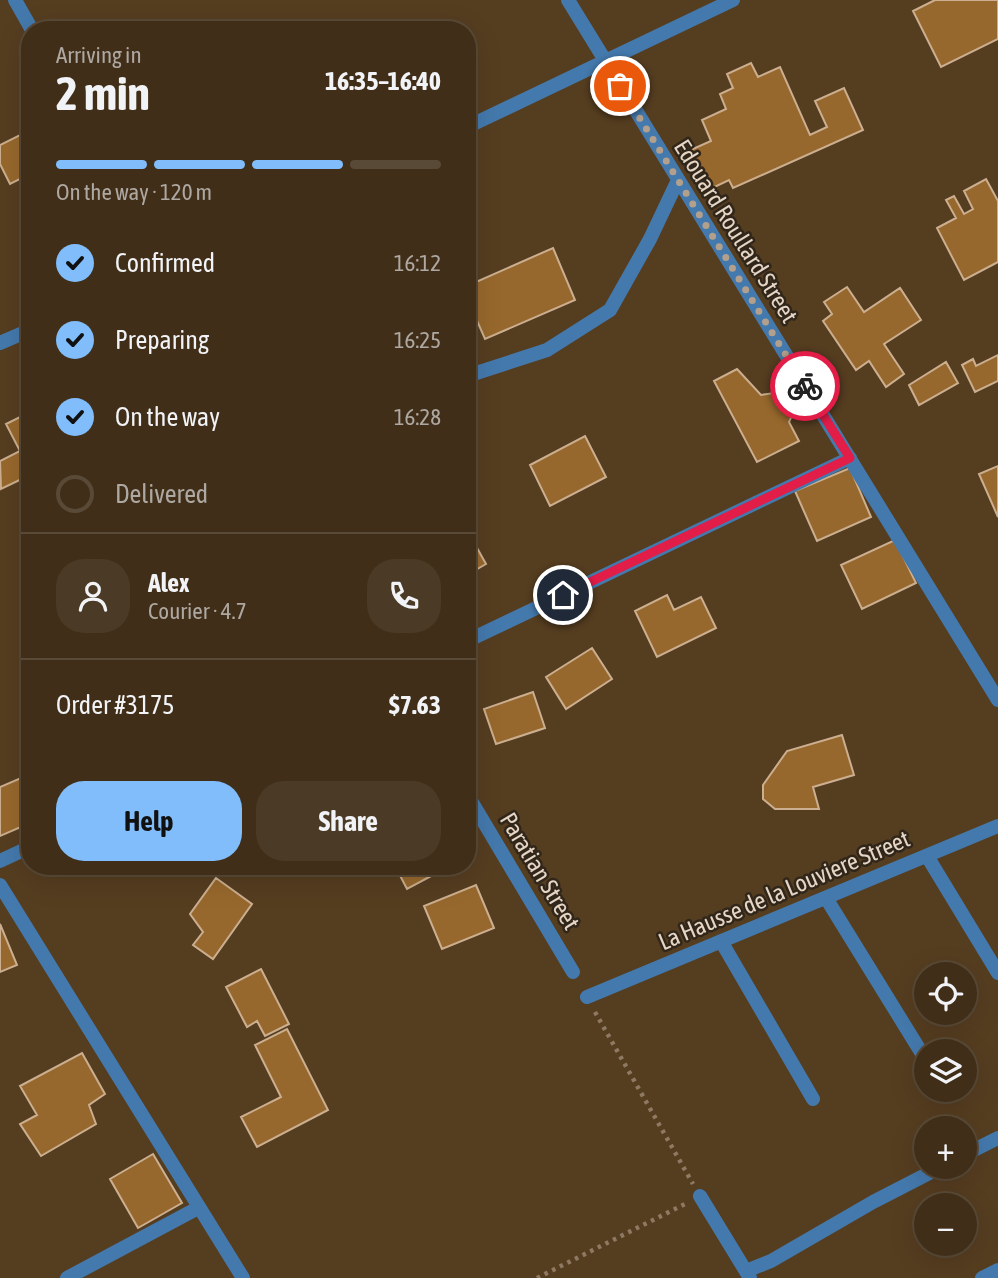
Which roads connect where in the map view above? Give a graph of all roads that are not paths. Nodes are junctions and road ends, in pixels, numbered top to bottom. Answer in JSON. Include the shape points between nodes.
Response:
{"nodes":[{"id":1,"x":15,"y":0,"type":"edge"},
{"id":2,"x":568,"y":0,"type":"edge"},
{"id":3,"x":733,"y":0,"type":"edge"},
{"id":4,"x":27,"y":21,"type":"edge"},
{"id":5,"x":605,"y":62,"type":"junction"},
{"id":6,"x":476,"y":123,"type":"edge"},
{"id":7,"x":678,"y":180,"type":"junction"},
{"id":8,"x":21,"y":334,"type":"edge"},
{"id":9,"x":0,"y":343,"type":"edge"},
{"id":10,"x":476,"y":373,"type":"edge"},
{"id":11,"x":850,"y":458,"type":"junction"},
{"id":12,"x":476,"y":637,"type":"edge"},
{"id":13,"x":998,"y":700,"type":"edge"},
{"id":14,"x":476,"y":809,"type":"edge"},
{"id":15,"x":998,"y":826,"type":"edge"},
{"id":16,"x":21,"y":851,"type":"edge"},
{"id":17,"x":927,"y":856,"type":"junction"},
{"id":18,"x":0,"y":861,"type":"edge"},
{"id":19,"x":0,"y":885,"type":"edge"},
{"id":20,"x":826,"y":898,"type":"junction"},
{"id":21,"x":721,"y":941,"type":"junction"},
{"id":22,"x":573,"y":972,"type":"dead end"},
{"id":23,"x":998,"y":974,"type":"edge"},
{"id":24,"x":587,"y":997,"type":"road end"},
{"id":25,"x":914,"y":1041,"type":"edge"},
{"id":26,"x":813,"y":1099,"type":"dead end"},
{"id":27,"x":998,"y":1138,"type":"edge"},
{"id":28,"x":977,"y":1148,"type":"edge"},
{"id":29,"x":918,"y":1179,"type":"edge"},
{"id":30,"x":700,"y":1196,"type":"road end"},
{"id":31,"x":198,"y":1208,"type":"junction"},
{"id":32,"x":998,"y":1270,"type":"edge"},
{"id":33,"x":748,"y":1274,"type":"edge"},
{"id":34,"x":67,"y":1278,"type":"edge"},
{"id":35,"x":243,"y":1278,"type":"edge"},
{"id":36,"x":982,"y":1278,"type":"edge"}],
"edges":[{"from":1,"to":4,"type":"street"},
{"from":2,"to":5,"type":"street","name":"Edouard Roullard Street"},
{"from":3,"to":5,"type":"street"},
{"from":5,"to":6,"type":"street"},
{"from":5,"to":7,"type":"street","name":"Edouard Roullard Street"},
{"from":7,"to":10,"type":"street","via":[[610,310],[547,350]]},
{"from":7,"to":11,"type":"street","name":"Edouard Roullard Street"},
{"from":8,"to":9,"type":"street"},
{"from":11,"to":12,"type":"street"},
{"from":11,"to":13,"type":"street","name":"Edouard Roullard Street"},
{"from":14,"to":22,"type":"street","name":"Paratian Street"},
{"from":15,"to":17,"type":"street","name":"La Hausse de la Louviere Street"},
{"from":16,"to":18,"type":"street"},
{"from":17,"to":20,"type":"street","name":"La Hausse de la Louviere Street"},
{"from":17,"to":23,"type":"street"},
{"from":19,"to":31,"type":"street"},
{"from":20,"to":21,"type":"street","name":"La Hausse de la Louviere Street"},
{"from":20,"to":25,"type":"street"},
{"from":21,"to":24,"type":"street","name":"La Hausse de la Louviere Street"},
{"from":21,"to":26,"type":"street"},
{"from":27,"to":28,"type":"street"},
{"from":29,"to":33,"type":"street"},
{"from":30,"to":33,"type":"street"},
{"from":31,"to":34,"type":"street"},
{"from":31,"to":35,"type":"street"},
{"from":32,"to":36,"type":"street"}]}
